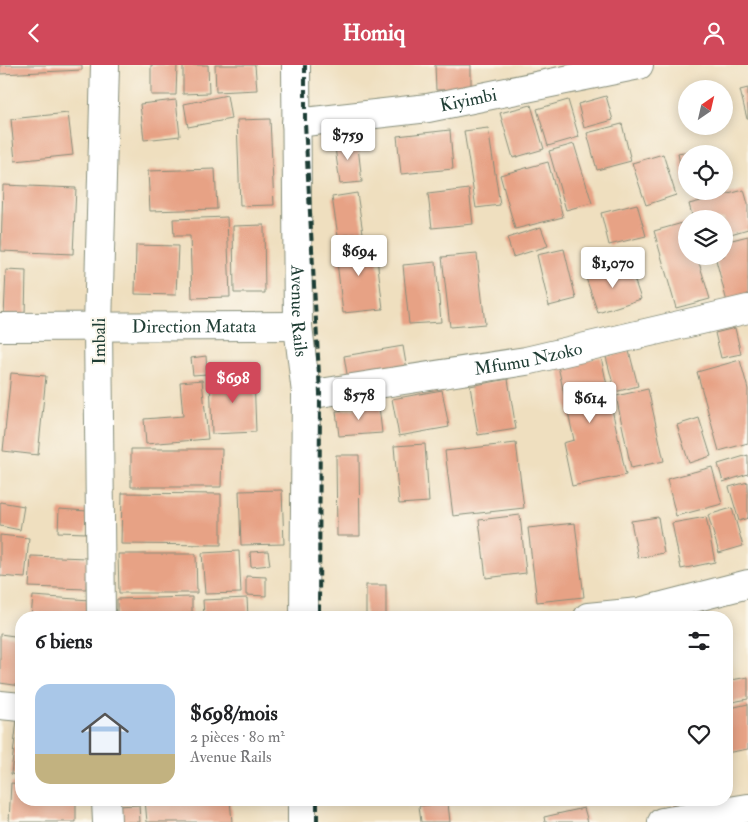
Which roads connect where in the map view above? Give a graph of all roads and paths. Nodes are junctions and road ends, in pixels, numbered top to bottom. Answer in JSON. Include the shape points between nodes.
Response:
{"nodes":[{"id":1,"x":105,"y":65,"type":"edge"},
{"id":2,"x":296,"y":65,"type":"edge"},
{"id":3,"x":639,"y":65,"type":"edge"},
{"id":4,"x":296,"y":123,"type":"junction"},
{"id":5,"x":748,"y":309,"type":"edge"},
{"id":6,"x":98,"y":325,"type":"junction"},
{"id":7,"x":298,"y":326,"type":"junction"},
{"id":8,"x":0,"y":327,"type":"edge"},
{"id":9,"x":306,"y":393,"type":"junction"},
{"id":10,"x":748,"y":584,"type":"edge"},
{"id":11,"x":101,"y":611,"type":"edge"},
{"id":12,"x":304,"y":611,"type":"edge"},
{"id":13,"x":642,"y":611,"type":"edge"},
{"id":14,"x":0,"y":705,"type":"edge"},
{"id":15,"x":15,"y":706,"type":"edge"},
{"id":16,"x":106,"y":806,"type":"edge"},
{"id":17,"x":302,"y":806,"type":"edge"},
{"id":18,"x":748,"y":808,"type":"edge"},
{"id":19,"x":106,"y":822,"type":"edge"},
{"id":20,"x":302,"y":822,"type":"edge"},
{"id":21,"x":662,"y":822,"type":"edge"}],
"edges":[{"from":1,"to":6,"type":"street","name":"Imbali"},
{"from":2,"to":4,"type":"street","name":"Avenue Rails"},
{"from":3,"to":4,"type":"street","name":"Kiyimbi","via":[[428,109]]},
{"from":4,"to":7,"type":"street","name":"Avenue Rails"},
{"from":5,"to":9,"type":"street","name":"Mfumu Nzoko","via":[[526,361]]},
{"from":6,"to":7,"type":"street","name":"Direction Matata"},
{"from":6,"to":8,"type":"street","name":"Direction Matata"},
{"from":6,"to":11,"type":"street","name":"Imbali"},
{"from":7,"to":9,"type":"street","name":"Avenue Rails"},
{"from":9,"to":12,"type":"street","name":"Avenue Rails"},
{"from":10,"to":13,"type":"street"},
{"from":14,"to":15,"type":"street"},
{"from":16,"to":19,"type":"street"},
{"from":17,"to":20,"type":"street"},
{"from":18,"to":21,"type":"street"}]}
